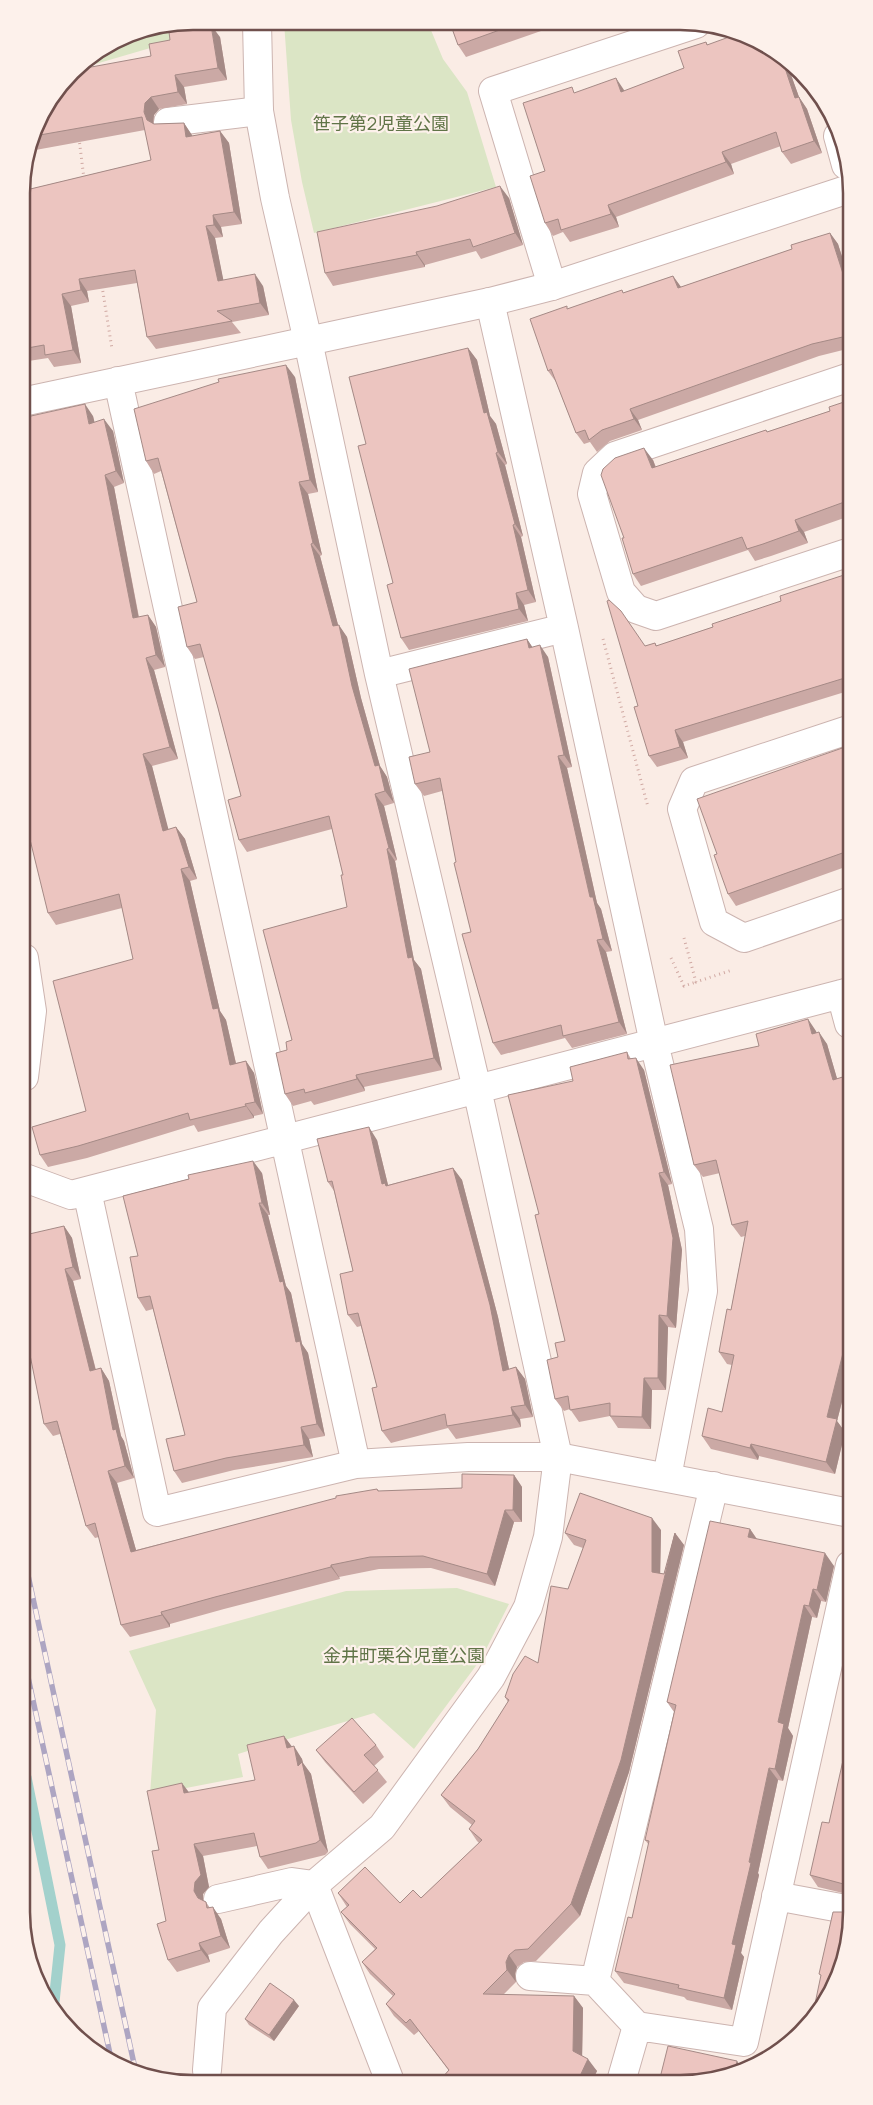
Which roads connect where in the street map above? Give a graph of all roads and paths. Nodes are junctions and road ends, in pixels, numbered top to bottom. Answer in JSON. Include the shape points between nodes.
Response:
{"nodes":[{"id":1,"x":257,"y":30,"type":"edge"},
{"id":2,"x":678,"y":30,"type":"edge"},
{"id":3,"x":259,"y":111,"type":"junction"},
{"id":4,"x":168,"y":122,"type":"edge"},
{"id":5,"x":78,"y":131,"type":"edge"},
{"id":6,"x":85,"y":187,"type":"edge"},
{"id":7,"x":843,"y":191,"type":"edge"},
{"id":8,"x":101,"y":284,"type":"edge"},
{"id":9,"x":552,"y":286,"type":"junction"},
{"id":10,"x":490,"y":302,"type":"junction"},
{"id":11,"x":308,"y":341,"type":"junction"},
{"id":12,"x":843,"y":379,"type":"edge"},
{"id":13,"x":118,"y":382,"type":"junction"},
{"id":14,"x":30,"y":400,"type":"edge"},
{"id":15,"x":843,"y":554,"type":"edge"},
{"id":16,"x":564,"y":628,"type":"junction"},
{"id":17,"x":602,"y":638,"type":"dead end"},
{"id":18,"x":379,"y":674,"type":"junction"},
{"id":19,"x":843,"y":732,"type":"edge"},
{"id":20,"x":649,"y":810,"type":"dead end"},
{"id":21,"x":843,"y":904,"type":"edge"},
{"id":22,"x":683,"y":934,"type":"dead end"},
{"id":23,"x":741,"y":967,"type":"dead end"},
{"id":24,"x":681,"y":980,"type":"dead end"},
{"id":25,"x":696,"y":982,"type":"junction"},
{"id":26,"x":843,"y":994,"type":"edge"},
{"id":27,"x":30,"y":997,"type":"edge"},
{"id":28,"x":30,"y":1027,"type":"edge"},
{"id":29,"x":654,"y":1043,"type":"junction"},
{"id":30,"x":477,"y":1089,"type":"junction"},
{"id":31,"x":285,"y":1140,"type":"junction"},
{"id":32,"x":30,"y":1180,"type":"edge"},
{"id":33,"x":87,"y":1191,"type":"junction"},
{"id":34,"x":558,"y":1457,"type":"junction"},
{"id":35,"x":356,"y":1464,"type":"junction"},
{"id":36,"x":667,"y":1476,"type":"junction"},
{"id":37,"x":714,"y":1486,"type":"junction"},
{"id":38,"x":843,"y":1512,"type":"edge"},
{"id":39,"x":843,"y":1596,"type":"edge"},
{"id":40,"x":314,"y":1885,"type":"junction"},
{"id":41,"x":776,"y":1896,"type":"junction"},
{"id":42,"x":218,"y":1899,"type":"dead end"},
{"id":43,"x":843,"y":1909,"type":"edge"},
{"id":44,"x":530,"y":1976,"type":"dead end"},
{"id":45,"x":595,"y":1981,"type":"junction"},
{"id":46,"x":637,"y":2026,"type":"junction"},
{"id":47,"x":206,"y":2070,"type":"dead end"},
{"id":48,"x":387,"y":2075,"type":"edge"},
{"id":49,"x":623,"y":2075,"type":"edge"}],
"edges":[{"from":1,"to":3,"type":"street"},
{"from":2,"to":9,"type":"street","via":[[493,90]]},
{"from":3,"to":4,"type":"street"},
{"from":3,"to":11,"type":"street"},
{"from":5,"to":6,"type":"path"},
{"from":7,"to":9,"type":"street"},
{"from":8,"to":13,"type":"path"},
{"from":9,"to":10,"type":"street"},
{"from":10,"to":11,"type":"street"},
{"from":10,"to":16,"type":"street"},
{"from":11,"to":13,"type":"street"},
{"from":11,"to":18,"type":"street"},
{"from":12,"to":15,"type":"street","via":[[615,456],[597,473],[592,494],[621,592],[636,610],[656,616]]},
{"from":13,"to":14,"type":"street"},
{"from":13,"to":31,"type":"street"},
{"from":16,"to":18,"type":"street"},
{"from":16,"to":29,"type":"street"},
{"from":17,"to":20,"type":"path"},
{"from":18,"to":30,"type":"street"},
{"from":19,"to":21,"type":"street","via":[[694,780],[682,809],[714,922],[744,938]]},
{"from":22,"to":25,"type":"path"},
{"from":23,"to":25,"type":"path"},
{"from":24,"to":25,"type":"path","via":[[684,986]]},
{"from":26,"to":29,"type":"street"},
{"from":27,"to":28,"type":"street"},
{"from":29,"to":30,"type":"street"},
{"from":29,"to":36,"type":"street","via":[[699,1229],[703,1291]]},
{"from":30,"to":31,"type":"street"},
{"from":30,"to":34,"type":"street"},
{"from":31,"to":33,"type":"street"},
{"from":31,"to":35,"type":"street"},
{"from":32,"to":33,"type":"street","via":[[71,1196]]},
{"from":33,"to":35,"type":"street","via":[[157,1512]]},
{"from":34,"to":35,"type":"street","via":[[468,1457]]},
{"from":34,"to":36,"type":"street"},
{"from":34,"to":40,"type":"street","via":[[548,1538],[528,1607],[491,1676],[382,1828]]},
{"from":36,"to":37,"type":"street"},
{"from":37,"to":38,"type":"street"},
{"from":37,"to":45,"type":"street"},
{"from":39,"to":41,"type":"street"},
{"from":40,"to":42,"type":"street","via":[[292,1882]]},
{"from":40,"to":47,"type":"street","via":[[271,1932],[212,2008]]},
{"from":40,"to":48,"type":"street"},
{"from":41,"to":43,"type":"street"},
{"from":41,"to":46,"type":"street","via":[[744,2042]]},
{"from":44,"to":45,"type":"street"},
{"from":45,"to":46,"type":"street"},
{"from":46,"to":49,"type":"street"}]}
